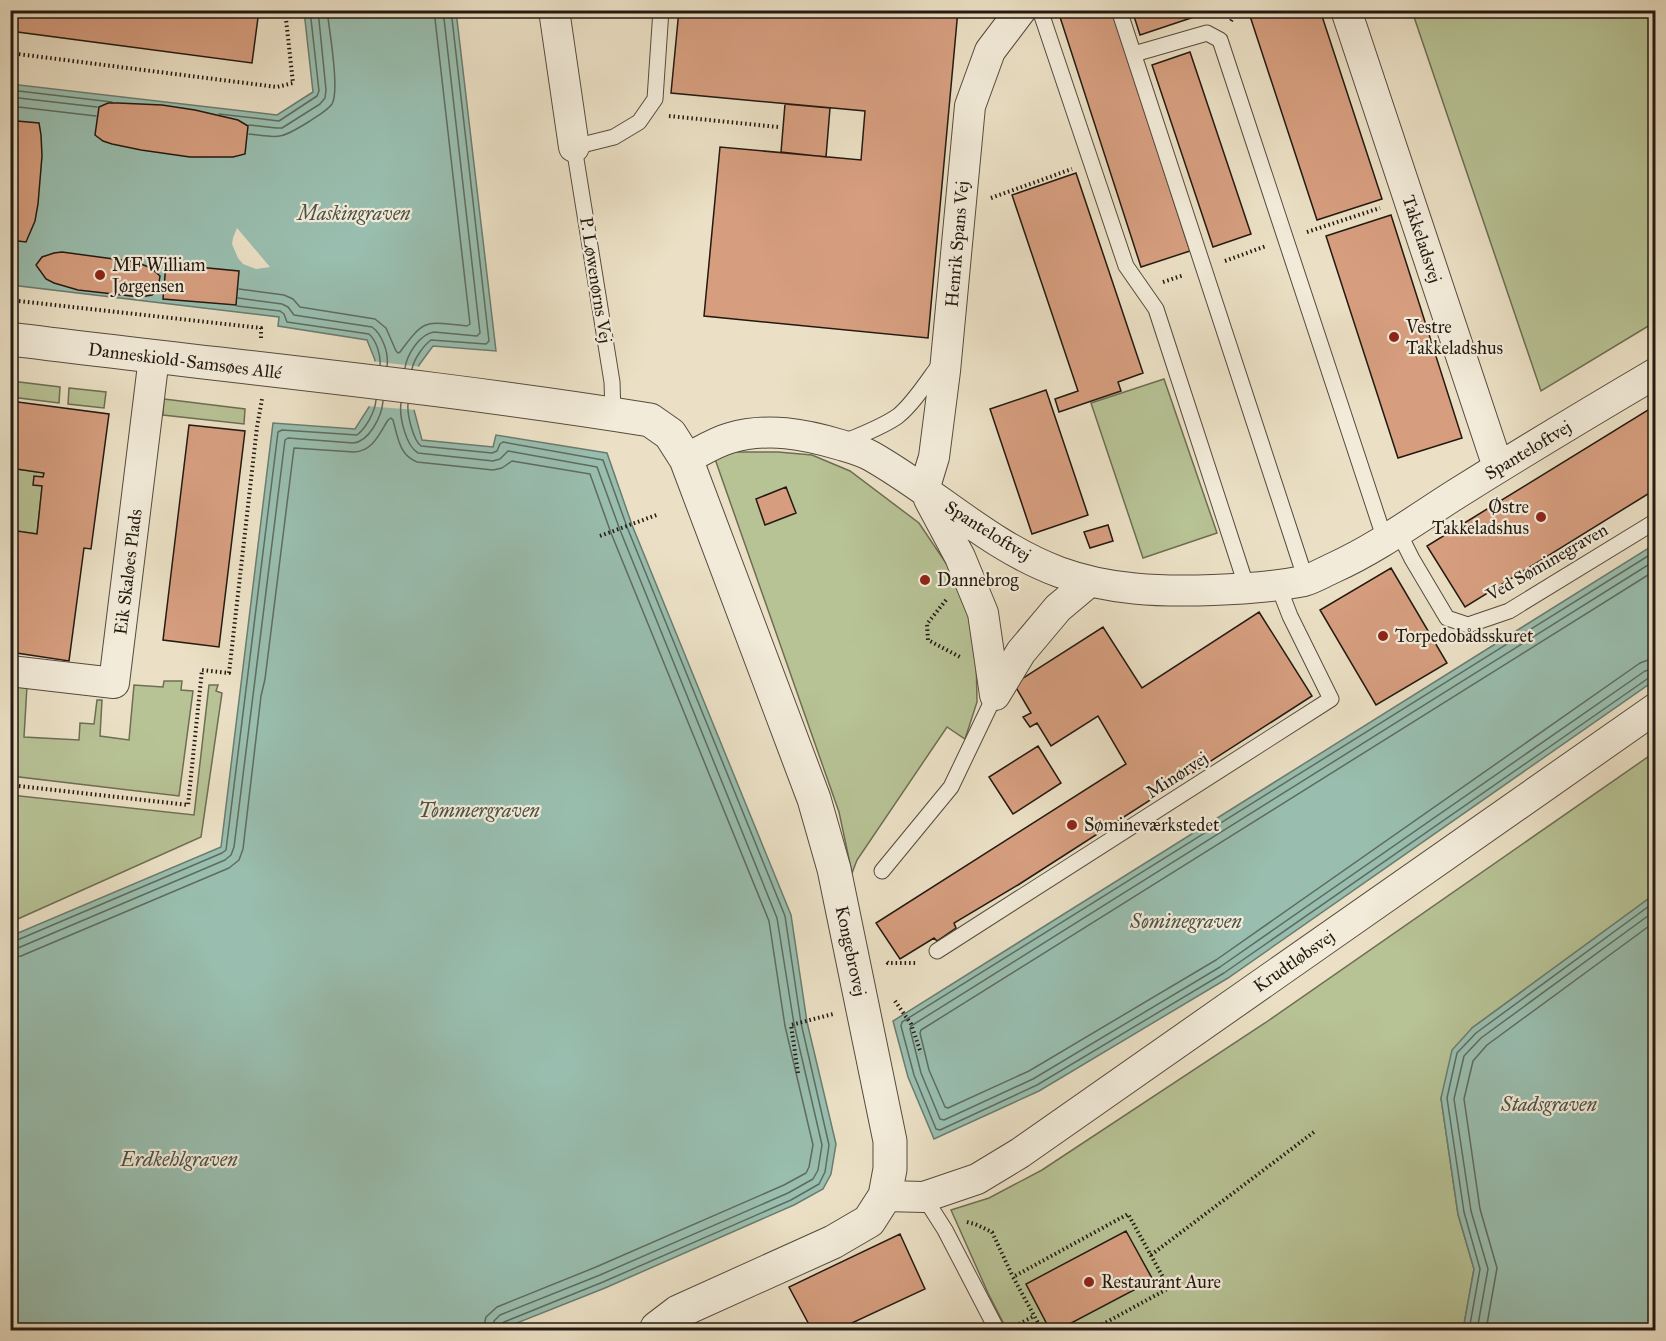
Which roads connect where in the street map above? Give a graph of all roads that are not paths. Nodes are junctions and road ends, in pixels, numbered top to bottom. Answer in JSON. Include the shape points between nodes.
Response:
{"nodes":[{"id":1,"x":554,"y":10,"type":"edge"},
{"id":2,"x":661,"y":10,"type":"edge"},
{"id":3,"x":1022,"y":10,"type":"edge"},
{"id":4,"x":1040,"y":10,"type":"edge"},
{"id":5,"x":1119,"y":10,"type":"edge"},
{"id":6,"x":1346,"y":10,"type":"edge"},
{"id":7,"x":1134,"y":54,"type":"junction"},
{"id":8,"x":574,"y":147,"type":"junction"},
{"id":9,"x":10,"y":339,"type":"edge"},
{"id":10,"x":946,"y":354,"type":"junction"},
{"id":11,"x":154,"y":357,"type":"junction"},
{"id":12,"x":1656,"y":373,"type":"edge"},
{"id":13,"x":613,"y":414,"type":"junction"},
{"id":14,"x":839,"y":444,"type":"junction"},
{"id":15,"x":686,"y":459,"type":"junction"},
{"id":16,"x":1498,"y":467,"type":"junction"},
{"id":17,"x":924,"y":490,"type":"junction"},
{"id":18,"x":1656,"y":521,"type":"edge"},
{"id":19,"x":1391,"y":536,"type":"junction"},
{"id":20,"x":1089,"y":582,"type":"junction"},
{"id":21,"x":1292,"y":582,"type":"junction"},
{"id":22,"x":1247,"y":588,"type":"junction"},
{"id":23,"x":10,"y":671,"type":"edge"},
{"id":24,"x":993,"y":685,"type":"junction"},
{"id":25,"x":1656,"y":708,"type":"edge"},
{"id":26,"x":882,"y":871,"type":"dead end"},
{"id":27,"x":937,"y":951,"type":"road end"},
{"id":28,"x":885,"y":1196,"type":"junction"},
{"id":29,"x":929,"y":1205,"type":"junction"},
{"id":30,"x":656,"y":1330,"type":"edge"},
{"id":31,"x":997,"y":1330,"type":"edge"}],
"edges":[{"from":1,"to":8,"type":"street","name":"P. Løwenørns Vej"},
{"from":2,"to":8,"type":"lane","via":[[655,99],[639,122],[614,137]]},
{"from":3,"to":10,"type":"street","name":"Henrik Spans Vej","via":[[990,51],[970,106]]},
{"from":4,"to":22,"type":"lane","via":[[1126,266],[1156,309]]},
{"from":5,"to":7,"type":"lane"},
{"from":6,"to":16,"type":"street","name":"Takkeladsvej"},
{"from":7,"to":19,"type":"lane","name":"Ved Søminegraven","via":[[1208,33],[1220,40]]},
{"from":7,"to":21,"type":"lane"},
{"from":8,"to":13,"type":"lane","name":"P. Løwenørns Vej","via":[[612,382]]},
{"from":9,"to":11,"type":"street","name":"Danneskiold-Samsøes Allé"},
{"from":10,"to":14,"type":"lane","via":[[898,415]]},
{"from":10,"to":17,"type":"street","name":"Henrik Spans Vej","via":[[934,457]]},
{"from":11,"to":13,"type":"street","name":"Danneskiold-Samsøes Allé"},
{"from":11,"to":23,"type":"street","name":"Eik Skaløes Plads","via":[[114,683]]},
{"from":12,"to":16,"type":"street","name":"Spanteloftvej"},
{"from":13,"to":15,"type":"street","via":[[650,420],[670,434]]},
{"from":14,"to":15,"type":"street","name":"Spanteloftvej","via":[[784,432],[751,433],[727,438]]},
{"from":14,"to":17,"type":"street","name":"Spanteloftvej","via":[[869,454]]},
{"from":15,"to":28,"type":"street","name":"Kongebrovej","via":[[814,800],[834,869],[891,1141]]},
{"from":16,"to":19,"type":"street","name":"Spanteloftvej"},
{"from":17,"to":20,"type":"street","name":"Spanteloftvej","via":[[1017,552]]},
{"from":17,"to":24,"type":"street","via":[[950,536],[983,613]]},
{"from":18,"to":19,"type":"lane","name":"Ved Søminegraven","via":[[1509,610],[1468,625],[1447,618],[1412,559]]},
{"from":19,"to":21,"type":"street","name":"Spanteloftvej","via":[[1341,564]]},
{"from":20,"to":22,"type":"street","name":"Spanteloftvej","via":[[1118,588],[1178,591]]},
{"from":20,"to":24,"type":"street","via":[[1058,608]]},
{"from":21,"to":22,"type":"street","name":"Spanteloftvej"},
{"from":21,"to":27,"type":"lane","name":"Minørvej","via":[[1290,616],[1331,699]]},
{"from":24,"to":26,"type":"lane","via":[[951,788]]},
{"from":25,"to":29,"type":"street","name":"Krudtløbsvej","via":[[1020,1153]]},
{"from":28,"to":29,"type":"street","name":"Krudtløbsvej"},
{"from":28,"to":30,"type":"street","name":"Kongebrovej","via":[[869,1221],[833,1242],[678,1312]]},
{"from":29,"to":31,"type":"lane"}]}
